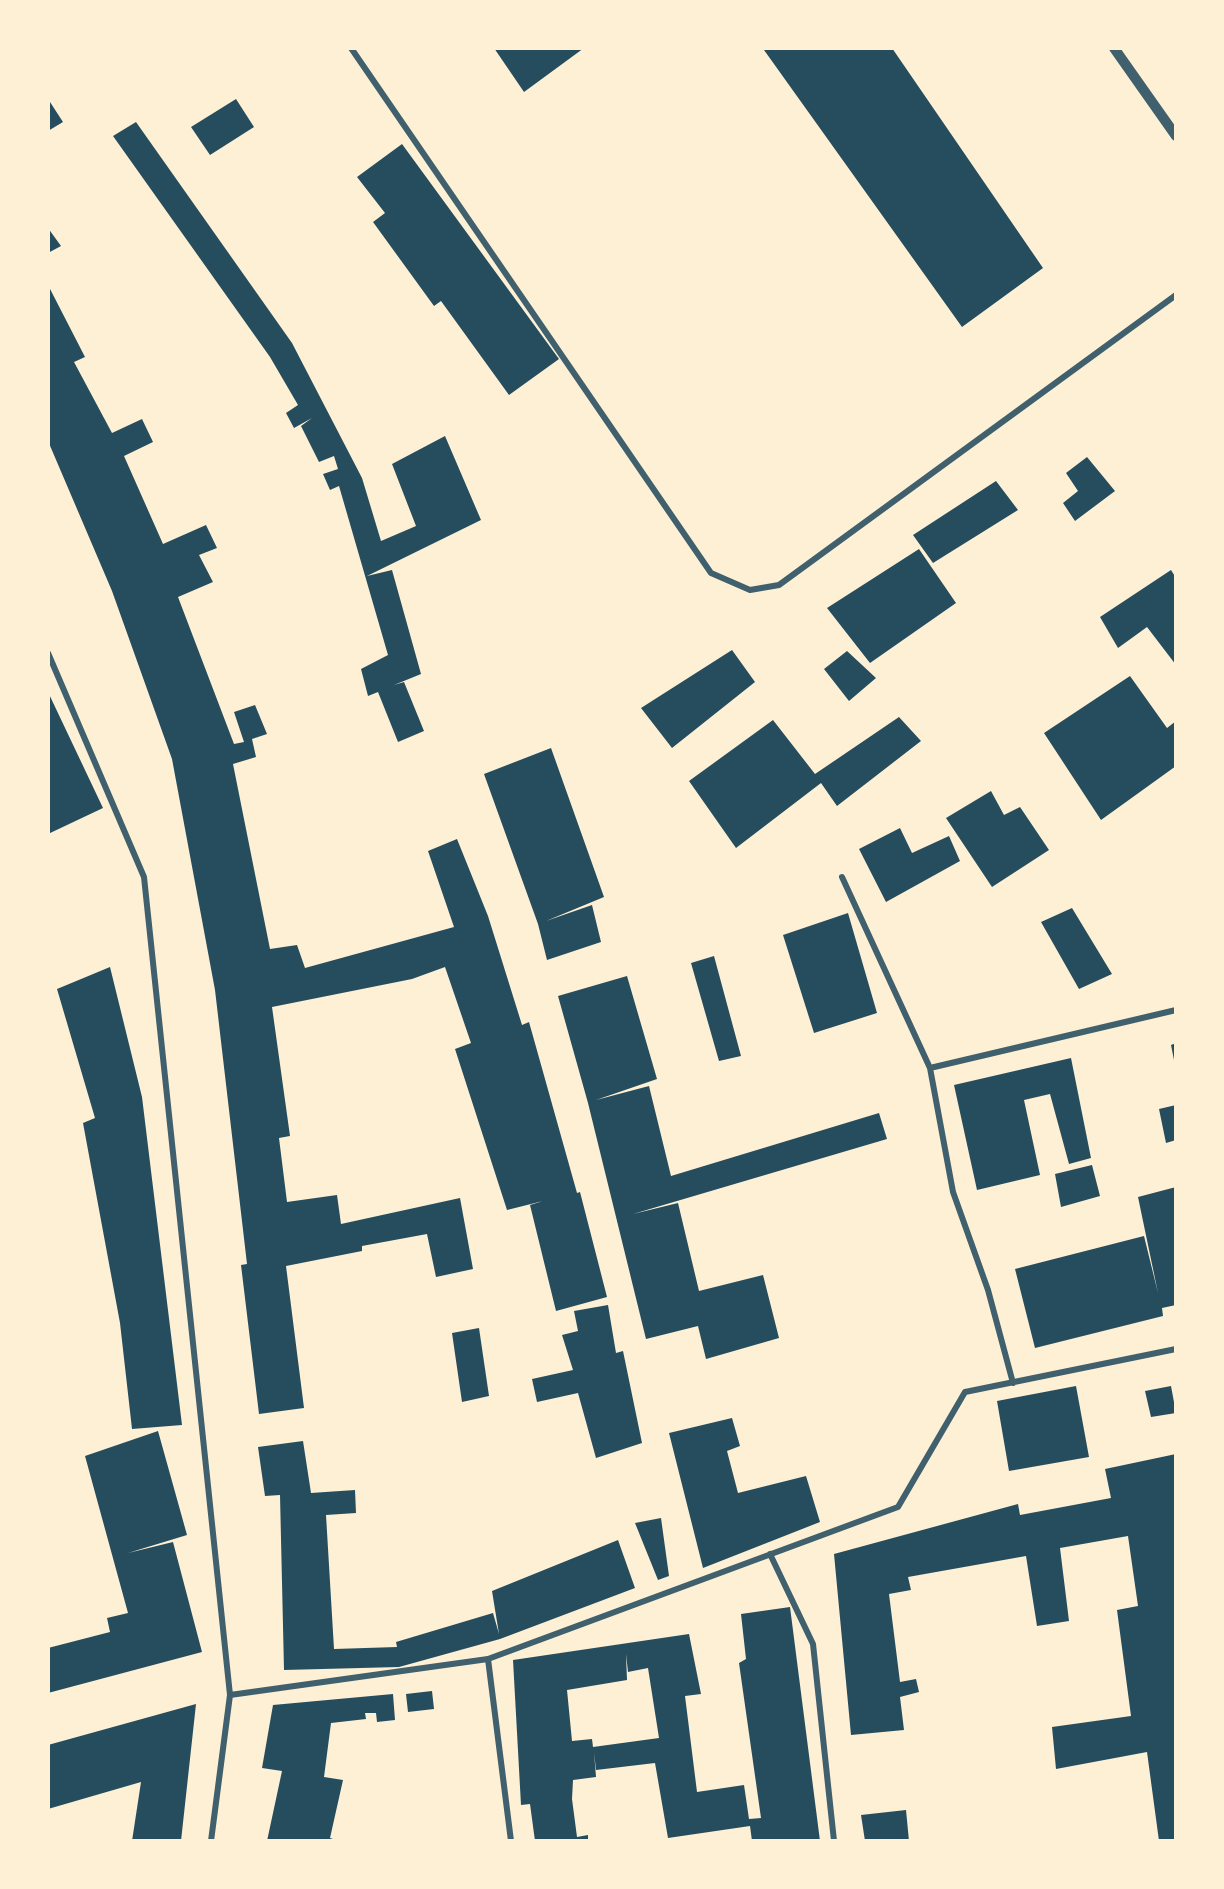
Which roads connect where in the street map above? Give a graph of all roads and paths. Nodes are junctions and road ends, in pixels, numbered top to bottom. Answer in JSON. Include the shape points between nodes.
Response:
{"nodes":[{"id":1,"x":351,"y":48,"type":"edge"},
{"id":2,"x":1114,"y":48,"type":"edge"},
{"id":3,"x":1176,"y":136,"type":"edge"},
{"id":4,"x":1176,"y":295,"type":"edge"},
{"id":5,"x":48,"y":652,"type":"edge"},
{"id":6,"x":842,"y":877,"type":"dead end"},
{"id":7,"x":1176,"y":1010,"type":"edge"},
{"id":8,"x":930,"y":1068,"type":"junction"},
{"id":9,"x":1176,"y":1349,"type":"edge"},
{"id":10,"x":1013,"y":1383,"type":"junction"},
{"id":11,"x":770,"y":1554,"type":"junction"},
{"id":12,"x":488,"y":1659,"type":"junction"},
{"id":13,"x":231,"y":1695,"type":"junction"},
{"id":14,"x":211,"y":1841,"type":"edge"},
{"id":15,"x":511,"y":1841,"type":"edge"},
{"id":16,"x":834,"y":1841,"type":"edge"}],
"edges":[{"from":1,"to":4,"type":"street","via":[[711,573],[750,590],[779,585]]},
{"from":2,"to":3,"type":"street"},
{"from":5,"to":13,"type":"street","via":[[144,877]]},
{"from":6,"to":8,"type":"street"},
{"from":7,"to":8,"type":"street"},
{"from":8,"to":10,"type":"street","via":[[952,1192],[988,1290]]},
{"from":9,"to":10,"type":"street"},
{"from":10,"to":11,"type":"street","via":[[965,1392],[898,1507]]},
{"from":11,"to":12,"type":"street"},
{"from":11,"to":16,"type":"street","via":[[813,1644]]},
{"from":12,"to":13,"type":"street"},
{"from":12,"to":15,"type":"street"},
{"from":13,"to":14,"type":"street"}]}
